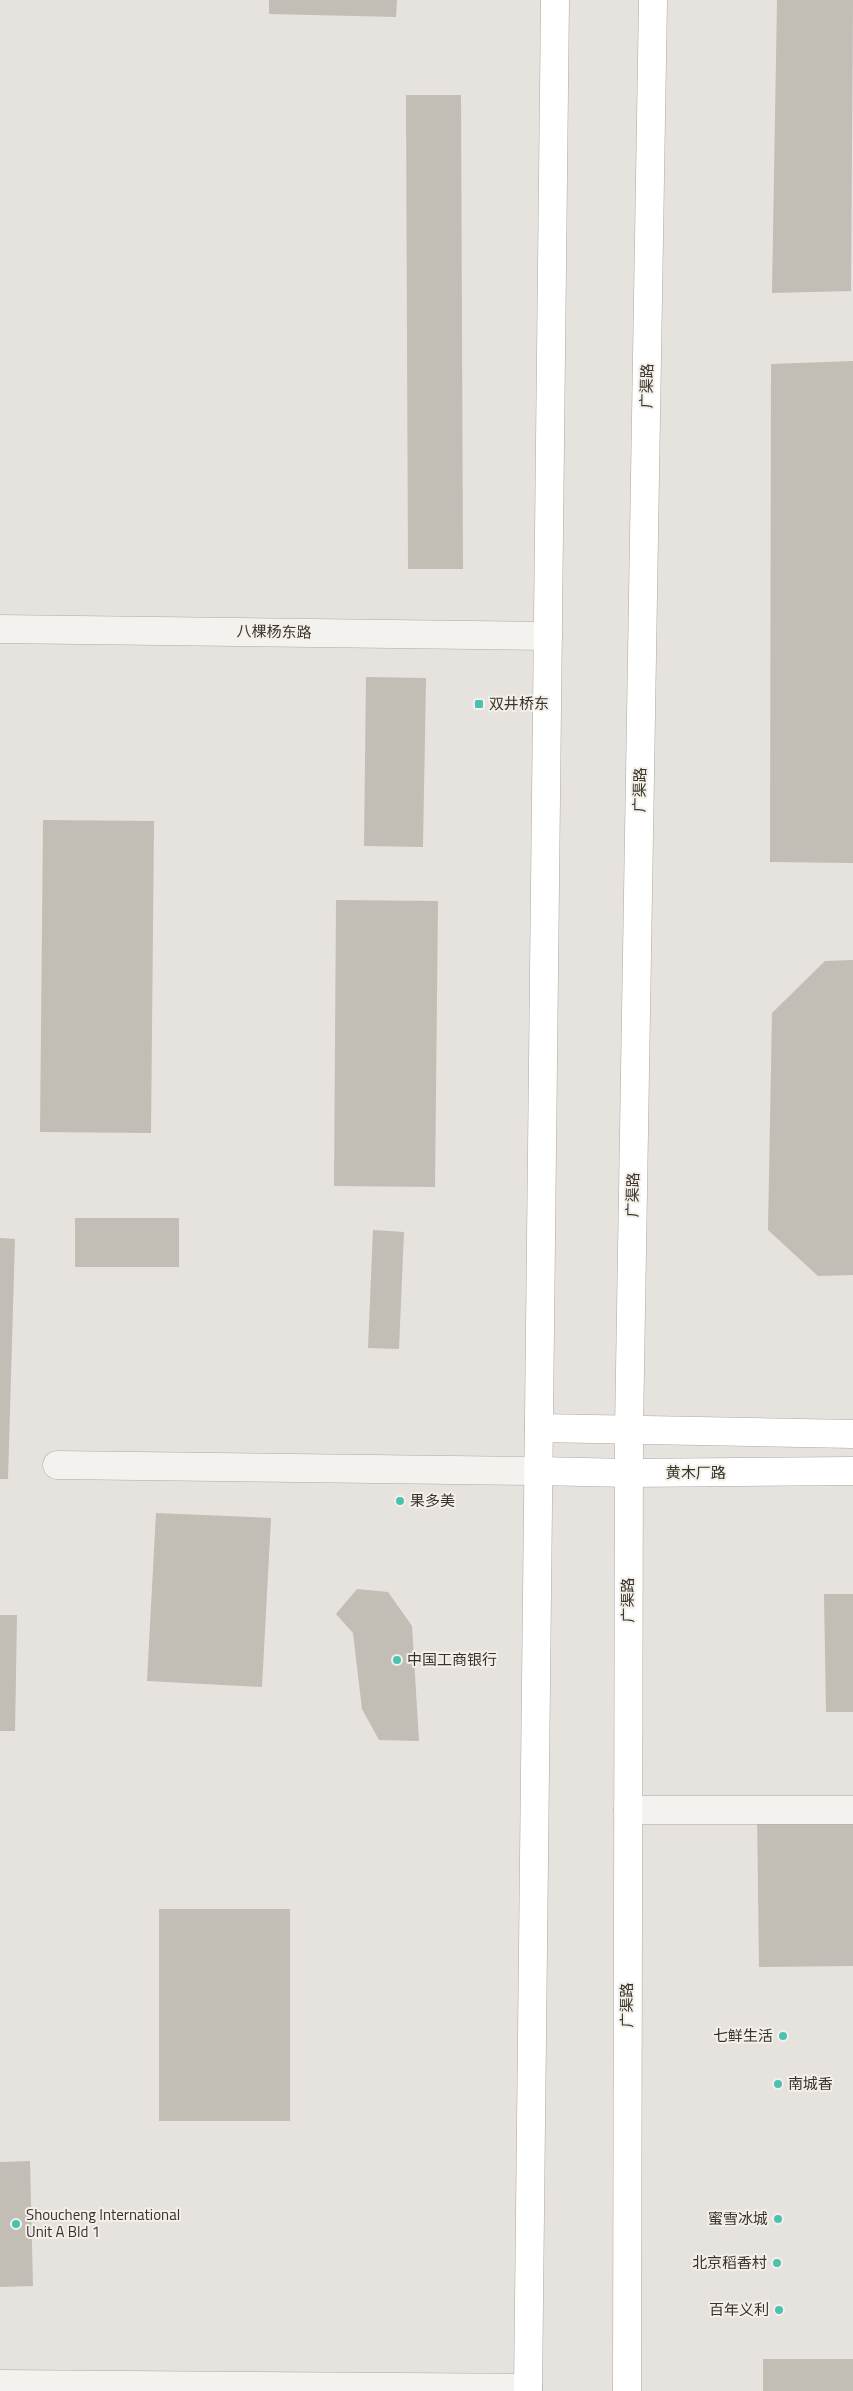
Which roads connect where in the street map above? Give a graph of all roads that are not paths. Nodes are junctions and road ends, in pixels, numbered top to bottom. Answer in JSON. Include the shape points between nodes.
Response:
{"nodes":[{"id":1,"x":555,"y":0,"type":"edge"},
{"id":2,"x":653,"y":0,"type":"edge"},
{"id":3,"x":0,"y":629,"type":"edge"},
{"id":4,"x":548,"y":636,"type":"junction"},
{"id":5,"x":539,"y":1428,"type":"junction"},
{"id":6,"x":629,"y":1430,"type":"junction"},
{"id":7,"x":853,"y":1434,"type":"edge"},
{"id":8,"x":57,"y":1465,"type":"dead end"},
{"id":9,"x":538,"y":1471,"type":"junction"},
{"id":10,"x":853,"y":1472,"type":"edge"},
{"id":11,"x":629,"y":1473,"type":"junction"},
{"id":12,"x":628,"y":1810,"type":"junction"},
{"id":13,"x":853,"y":1810,"type":"edge"},
{"id":14,"x":0,"y":2384,"type":"edge"},
{"id":15,"x":528,"y":2389,"type":"edge"},
{"id":16,"x":627,"y":2391,"type":"edge"}],
"edges":[{"from":1,"to":4,"type":"main road"},
{"from":2,"to":6,"type":"main road","name":"广渠路"},
{"from":3,"to":4,"type":"street","name":"八棵杨东路"},
{"from":4,"to":5,"type":"main road"},
{"from":5,"to":6,"type":"main road"},
{"from":5,"to":9,"type":"main road"},
{"from":6,"to":7,"type":"main road"},
{"from":6,"to":11,"type":"main road","name":"广渠路"},
{"from":8,"to":9,"type":"street"},
{"from":9,"to":11,"type":"main road","name":"黄木厂路"},
{"from":9,"to":15,"type":"main road"},
{"from":10,"to":11,"type":"main road","name":"黄木厂路"},
{"from":11,"to":12,"type":"main road","name":"广渠路"},
{"from":12,"to":13,"type":"street"},
{"from":12,"to":16,"type":"main road","name":"广渠路"},
{"from":14,"to":15,"type":"street"}]}
